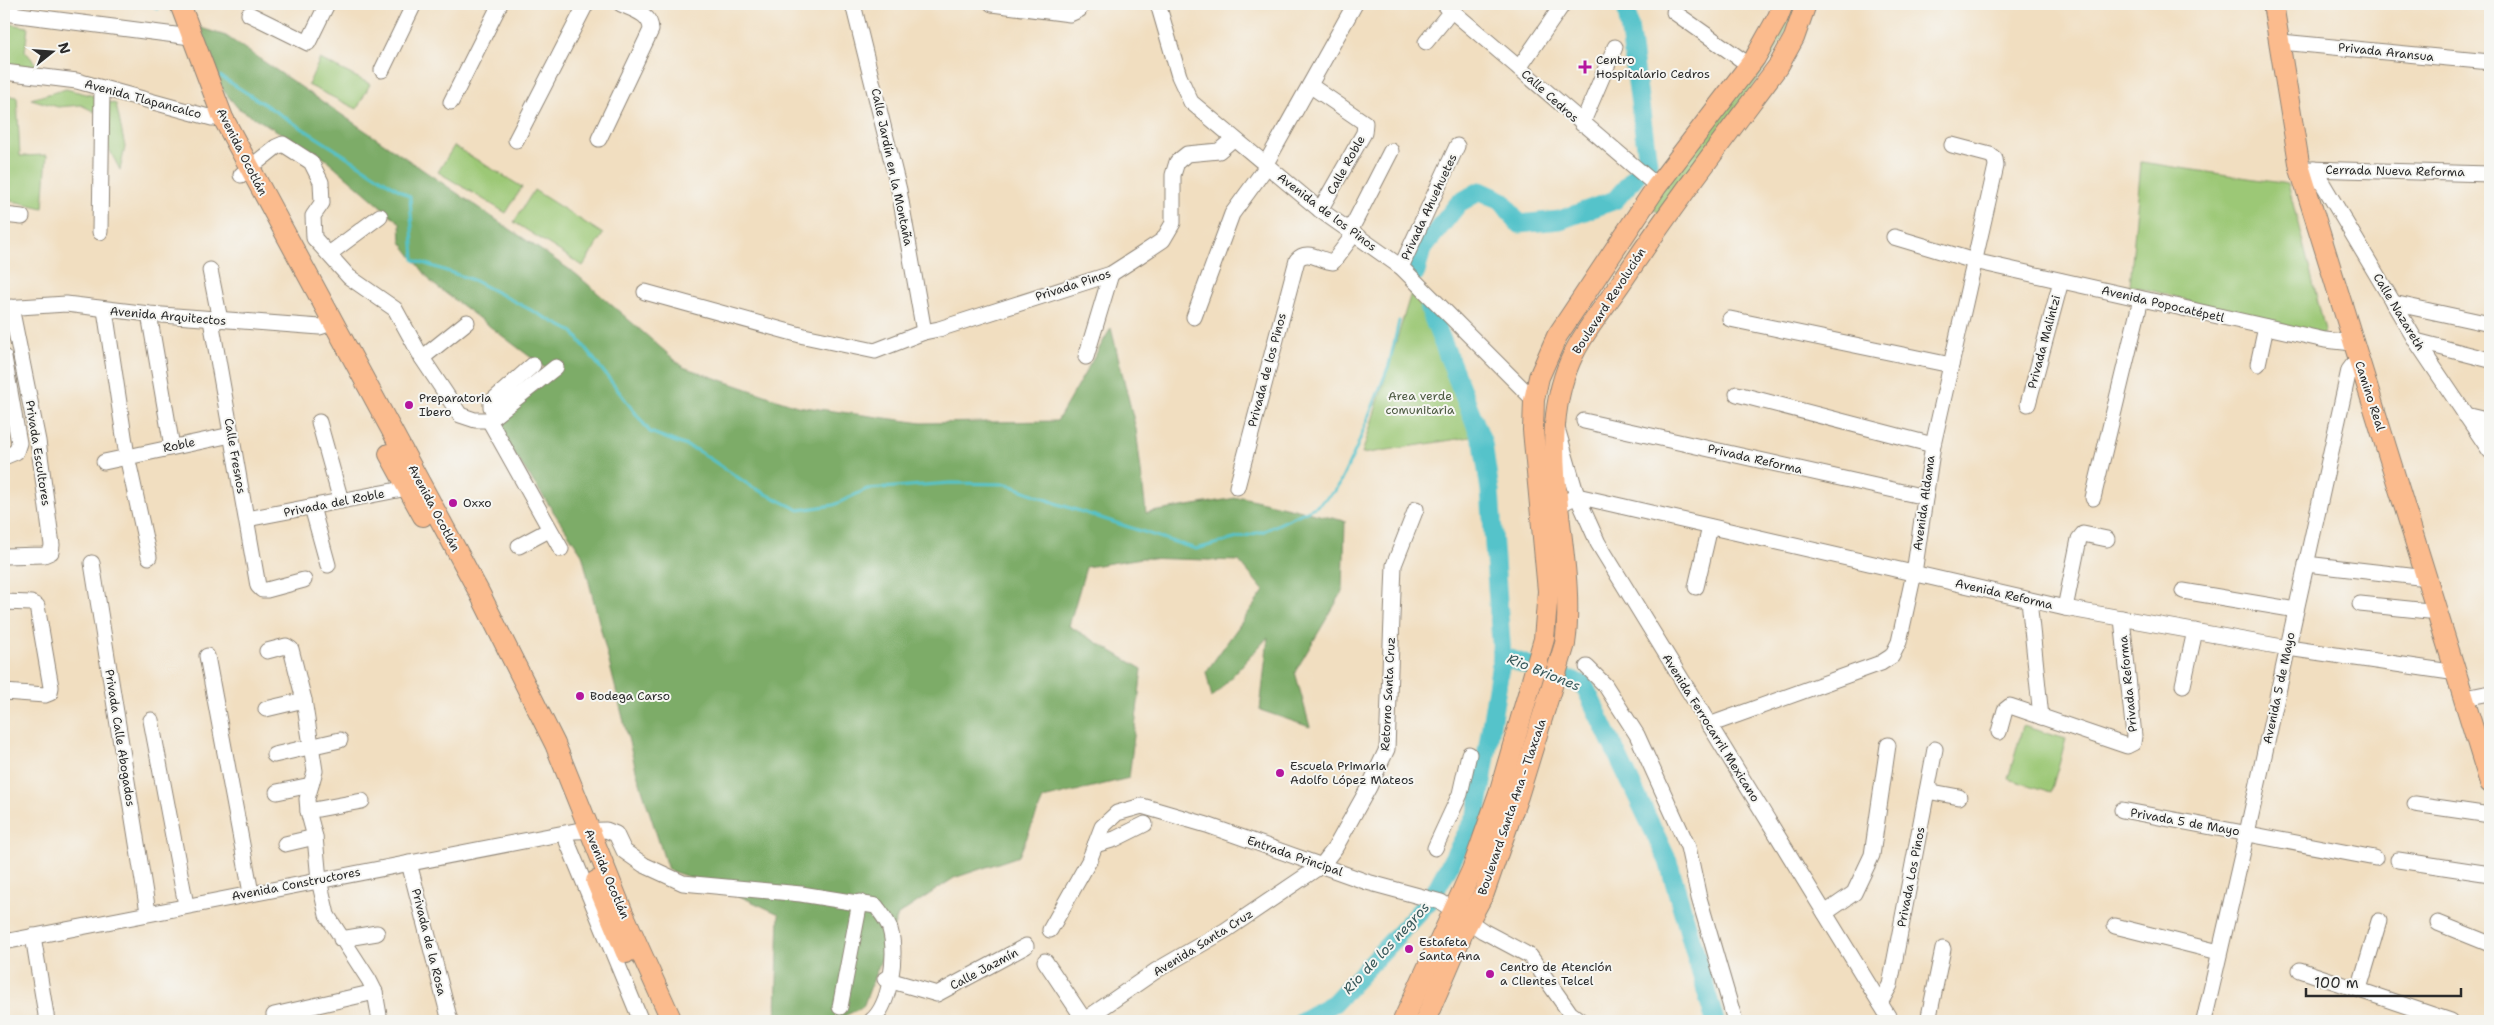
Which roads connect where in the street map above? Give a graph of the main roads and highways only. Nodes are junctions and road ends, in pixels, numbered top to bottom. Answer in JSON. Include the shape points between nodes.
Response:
{"nodes":[{"id":1,"x":170,"y":4,"type":"edge"},
{"id":2,"x":180,"y":4,"type":"edge"},
{"id":3,"x":1783,"y":4,"type":"edge"},
{"id":4,"x":1806,"y":4,"type":"edge"},
{"id":5,"x":2273,"y":4,"type":"edge"},
{"id":6,"x":186,"y":37,"type":"junction"},
{"id":7,"x":1640,"y":211,"type":"junction"},
{"id":8,"x":1660,"y":225,"type":"junction"},
{"id":9,"x":1544,"y":639,"type":"joint"},
{"id":10,"x":1565,"y":644,"type":"joint"},
{"id":11,"x":1512,"y":748,"type":"junction"},
{"id":12,"x":1532,"y":754,"type":"junction"},
{"id":13,"x":2490,"y":783,"type":"edge"},
{"id":14,"x":1509,"y":793,"type":"junction"},
{"id":15,"x":576,"y":831,"type":"junction"},
{"id":16,"x":1454,"y":911,"type":"junction"},
{"id":17,"x":657,"y":1021,"type":"edge"},
{"id":18,"x":672,"y":1021,"type":"edge"},
{"id":19,"x":1403,"y":1021,"type":"edge"},
{"id":20,"x":1424,"y":1021,"type":"edge"}],
"edges":[{"from":1,"to":6,"type":"main road","name":"Avenida Ocotlán"},
{"from":2,"to":6,"type":"main road","name":"Avenida Ocotlán"},
{"from":3,"to":7,"type":"main road","name":"Boulevard Revolución","via":[[1770,34],[1749,65],[1651,181]]},
{"from":4,"to":8,"type":"main road","name":"Boulevard Revolución","via":[[1794,38],[1779,65]]},
{"from":5,"to":13,"type":"main road","name":"Camino Real","via":[[2307,169],[2355,350]]},
{"from":6,"to":15,"type":"main road","name":"Avenida Ocotlán","via":[[217,118],[414,487],[543,749]]},
{"from":7,"to":8,"type":"main road"},
{"from":7,"to":9,"type":"main road","name":"Boulevard Revolución","via":[[1557,336],[1539,377],[1533,430],[1548,591]]},
{"from":8,"to":10,"type":"main road","name":"Boulevard Revolución","via":[[1575,351],[1562,381],[1554,450],[1567,603]]},
{"from":9,"to":11,"type":"main road","name":"Boulevard Santa Ana - Tlaxcala"},
{"from":10,"to":12,"type":"main road","name":"Boulevard Santa Ana - Tlaxcala"},
{"from":11,"to":12,"type":"main road"},
{"from":11,"to":14,"type":"main road","name":"Boulevard Santa Ana - Tlaxcala"},
{"from":12,"to":14,"type":"main road","name":"Boulevard Santa Ana - Tlaxcala"},
{"from":14,"to":16,"type":"main road","name":"Boulevard Santa Ana - Tlaxcala","via":[[1484,893]]},
{"from":15,"to":17,"type":"main road","name":"Avenida Ocotlán","via":[[610,918]]},
{"from":15,"to":18,"type":"main road","name":"Avenida Ocotlán"},
{"from":16,"to":19,"type":"main road","name":"Boulevard Santa Ana - Tlaxcala"},
{"from":16,"to":20,"type":"main road","name":"Boulevard Santa Ana - Tlaxcala"}]}
